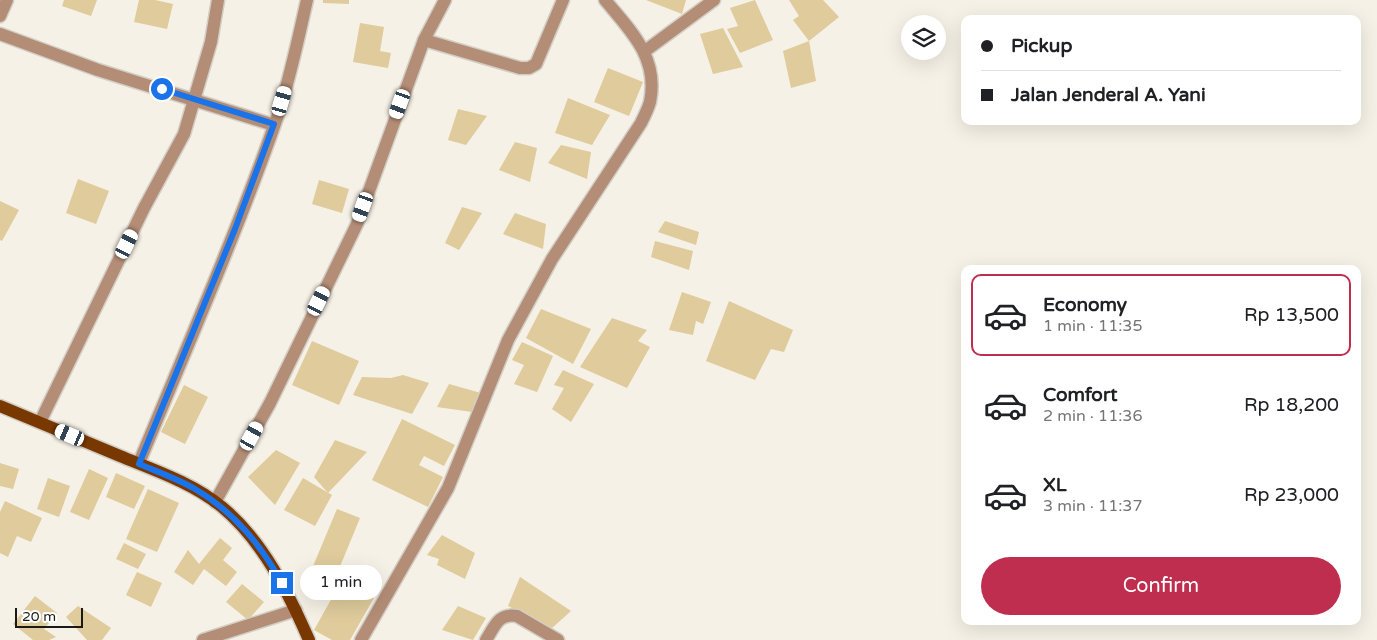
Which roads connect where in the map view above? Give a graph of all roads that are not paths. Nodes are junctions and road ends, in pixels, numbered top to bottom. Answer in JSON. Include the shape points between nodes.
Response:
{"nodes":[{"id":1,"x":7,"y":0,"type":"edge"},
{"id":2,"x":218,"y":0,"type":"edge"},
{"id":3,"x":307,"y":0,"type":"edge"},
{"id":4,"x":445,"y":0,"type":"edge"},
{"id":5,"x":563,"y":0,"type":"edge"},
{"id":6,"x":605,"y":0,"type":"edge"},
{"id":7,"x":714,"y":0,"type":"edge"},
{"id":8,"x":0,"y":16,"type":"edge"},
{"id":9,"x":0,"y":34,"type":"edge"},
{"id":10,"x":424,"y":40,"type":"junction"},
{"id":11,"x":645,"y":51,"type":"junction"},
{"id":12,"x":194,"y":99,"type":"junction"},
{"id":13,"x":274,"y":124,"type":"junction"},
{"id":14,"x":0,"y":406,"type":"edge"},
{"id":15,"x":40,"y":422,"type":"junction"},
{"id":16,"x":139,"y":464,"type":"junction"},
{"id":17,"x":215,"y":502,"type":"junction"},
{"id":18,"x":296,"y":610,"type":"junction"},
{"id":19,"x":203,"y":640,"type":"edge"},
{"id":20,"x":309,"y":640,"type":"edge"},
{"id":21,"x":361,"y":640,"type":"edge"},
{"id":22,"x":486,"y":640,"type":"edge"},
{"id":23,"x":558,"y":640,"type":"edge"}],
"edges":[{"from":1,"to":8,"type":"street"},
{"from":2,"to":12,"type":"street","via":[[211,42]]},
{"from":3,"to":13,"type":"street"},
{"from":4,"to":10,"type":"street"},
{"from":5,"to":10,"type":"street","via":[[536,64],[529,68]]},
{"from":6,"to":11,"type":"street"},
{"from":7,"to":11,"type":"street"},
{"from":9,"to":12,"type":"street","via":[[98,70]]},
{"from":10,"to":17,"type":"street","via":[[357,224],[270,403]]},
{"from":11,"to":21,"type":"street","via":[[652,80],[650,104],[641,124],[552,259],[508,340],[448,488]]},
{"from":12,"to":13,"type":"street"},
{"from":12,"to":15,"type":"street","via":[[184,134],[144,208]]},
{"from":13,"to":16,"type":"street","via":[[235,229]]},
{"from":14,"to":15,"type":"main road"},
{"from":15,"to":16,"type":"main road"},
{"from":16,"to":17,"type":"main road","via":[[194,488]]},
{"from":17,"to":18,"type":"main road","via":[[248,532]]},
{"from":18,"to":19,"type":"street"},
{"from":18,"to":20,"type":"main road"},
{"from":22,"to":23,"type":"street","via":[[498,620],[510,615]]}]}
